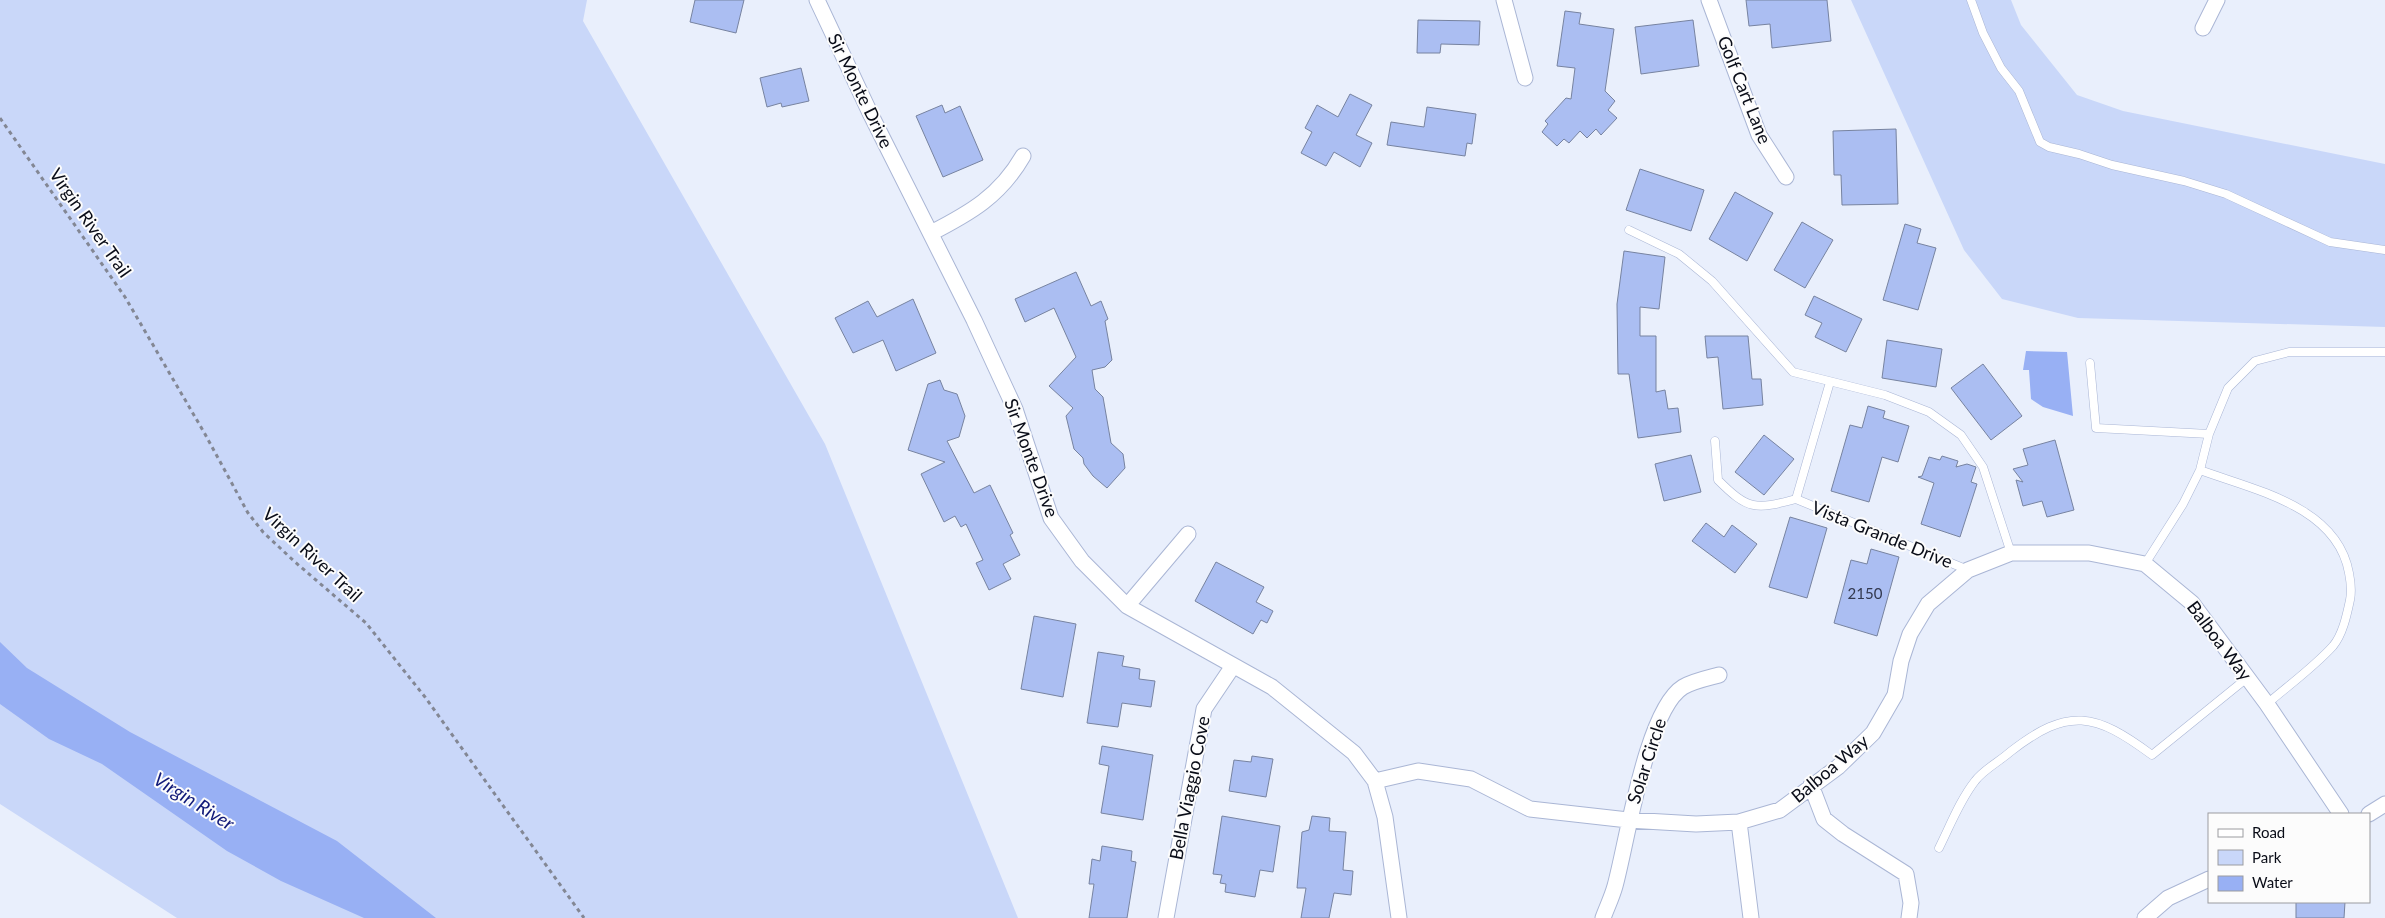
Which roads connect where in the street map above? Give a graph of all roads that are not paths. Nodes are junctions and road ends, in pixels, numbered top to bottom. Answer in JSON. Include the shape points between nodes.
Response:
{"nodes":[{"id":1,"x":817,"y":0,"type":"edge"},
{"id":2,"x":1504,"y":0,"type":"edge"},
{"id":3,"x":1709,"y":0,"type":"edge"},
{"id":4,"x":1971,"y":0,"type":"edge"},
{"id":5,"x":2216,"y":0,"type":"edge"},
{"id":6,"x":2202,"y":28,"type":"dead end"},
{"id":7,"x":1525,"y":78,"type":"dead end"},
{"id":8,"x":1023,"y":156,"type":"dead end"},
{"id":9,"x":1786,"y":177,"type":"dead end"},
{"id":10,"x":1629,"y":230,"type":"dead end"},
{"id":11,"x":930,"y":233,"type":"junction"},
{"id":12,"x":2385,"y":250,"type":"edge"},
{"id":13,"x":2385,"y":352,"type":"edge"},
{"id":14,"x":2090,"y":363,"type":"dead end"},
{"id":15,"x":1830,"y":382,"type":"junction"},
{"id":16,"x":2209,"y":434,"type":"junction"},
{"id":17,"x":1715,"y":441,"type":"dead end"},
{"id":18,"x":2200,"y":470,"type":"junction"},
{"id":19,"x":1796,"y":500,"type":"junction"},
{"id":20,"x":1188,"y":534,"type":"dead end"},
{"id":21,"x":2011,"y":553,"type":"junction"},
{"id":22,"x":2145,"y":564,"type":"junction"},
{"id":23,"x":1968,"y":570,"type":"junction"},
{"id":24,"x":1127,"y":606,"type":"junction"},
{"id":25,"x":1233,"y":666,"type":"junction"},
{"id":26,"x":1719,"y":675,"type":"dead end"},
{"id":27,"x":2247,"y":678,"type":"junction"},
{"id":28,"x":2267,"y":704,"type":"junction"},
{"id":29,"x":1375,"y":781,"type":"junction"},
{"id":30,"x":1811,"y":785,"type":"junction"},
{"id":31,"x":2385,"y":804,"type":"edge"},
{"id":32,"x":2340,"y":813,"type":"edge"},
{"id":33,"x":2370,"y":813,"type":"edge"},
{"id":34,"x":1628,"y":820,"type":"junction"},
{"id":35,"x":1738,"y":822,"type":"junction"},
{"id":36,"x":1939,"y":848,"type":"dead end"},
{"id":37,"x":2208,"y":879,"type":"edge"},
{"id":38,"x":1166,"y":918,"type":"edge"},
{"id":39,"x":1398,"y":918,"type":"edge"},
{"id":40,"x":1602,"y":918,"type":"edge"},
{"id":41,"x":1751,"y":918,"type":"edge"},
{"id":42,"x":1909,"y":918,"type":"edge"},
{"id":43,"x":2145,"y":918,"type":"edge"}],
"edges":[{"from":1,"to":11,"type":"street","name":"Sir Monte Drive"},
{"from":2,"to":7,"type":"street"},
{"from":3,"to":9,"type":"street","name":"Golf Cart Lane","via":[[1759,135]]},
{"from":4,"to":12,"type":"lane","via":[[2001,68],[2019,90],[2040,142],[2112,165],[2226,194],[2330,242]]},
{"from":5,"to":6,"type":"street"},
{"from":8,"to":11,"type":"street","via":[[992,196],[971,212]]},
{"from":10,"to":15,"type":"lane","via":[[1679,254],[1712,282],[1793,372]]},
{"from":11,"to":24,"type":"street","name":"Sir Monte Drive","via":[[1014,409],[1051,518],[1082,561]]},
{"from":13,"to":16,"type":"lane","via":[[2289,352],[2255,361],[2228,388]]},
{"from":14,"to":16,"type":"lane","via":[[2096,428]]},
{"from":15,"to":19,"type":"lane","name":"Vista Grande Drive"},
{"from":15,"to":21,"type":"lane","via":[[1885,395],[1929,412],[1961,436],[1982,467]]},
{"from":16,"to":18,"type":"lane"},
{"from":17,"to":19,"type":"lane","name":"Vista Grande Drive","via":[[1718,480],[1740,502],[1766,507]]},
{"from":18,"to":22,"type":"lane"},
{"from":18,"to":28,"type":"lane","via":[[2288,502],[2315,520],[2337,542],[2347,562],[2352,590],[2347,616],[2334,644]]},
{"from":19,"to":23,"type":"lane","name":"Vista Grande Drive"},
{"from":20,"to":24,"type":"street"},
{"from":21,"to":22,"type":"street","name":"Balboa Way","via":[[2089,553]]},
{"from":21,"to":23,"type":"street","name":"Balboa Way"},
{"from":22,"to":27,"type":"street","name":"Balboa Way","via":[[2192,602]]},
{"from":23,"to":30,"type":"street","name":"Balboa Way","via":[[1928,604],[1910,634],[1895,695],[1873,733],[1838,767]]},
{"from":24,"to":25,"type":"street","name":"Sir Monte Drive"},
{"from":25,"to":29,"type":"street","name":"Sir Monte Drive","via":[[1272,687],[1354,753]]},
{"from":25,"to":38,"type":"street","name":"Bella Viaggio Cove","via":[[1204,708]]},
{"from":26,"to":34,"type":"street","name":"Solar Circle","via":[[1683,687],[1668,704],[1656,728]]},
{"from":27,"to":28,"type":"street","name":"Balboa Way"},
{"from":27,"to":36,"type":"lane","via":[[2152,755],[2119,731],[2085,720],[2068,720],[2048,726],[1976,780]]},
{"from":28,"to":32,"type":"street","name":"Balboa Way"},
{"from":29,"to":34,"type":"street","name":"Balboa Way","via":[[1418,771],[1471,779],[1530,809]]},
{"from":29,"to":39,"type":"street","name":"Sir Monte Drive","via":[[1385,817]]},
{"from":30,"to":35,"type":"street","name":"Balboa Way","via":[[1780,810]]},
{"from":30,"to":42,"type":"street","via":[[1824,819],[1906,874],[1911,903]]},
{"from":31,"to":33,"type":"street"},
{"from":34,"to":35,"type":"street","name":"Balboa Way","via":[[1696,824]]},
{"from":34,"to":40,"type":"street","name":"Solar Circle","via":[[1615,886]]},
{"from":35,"to":41,"type":"street"},
{"from":37,"to":43,"type":"street","via":[[2168,898]]}]}
